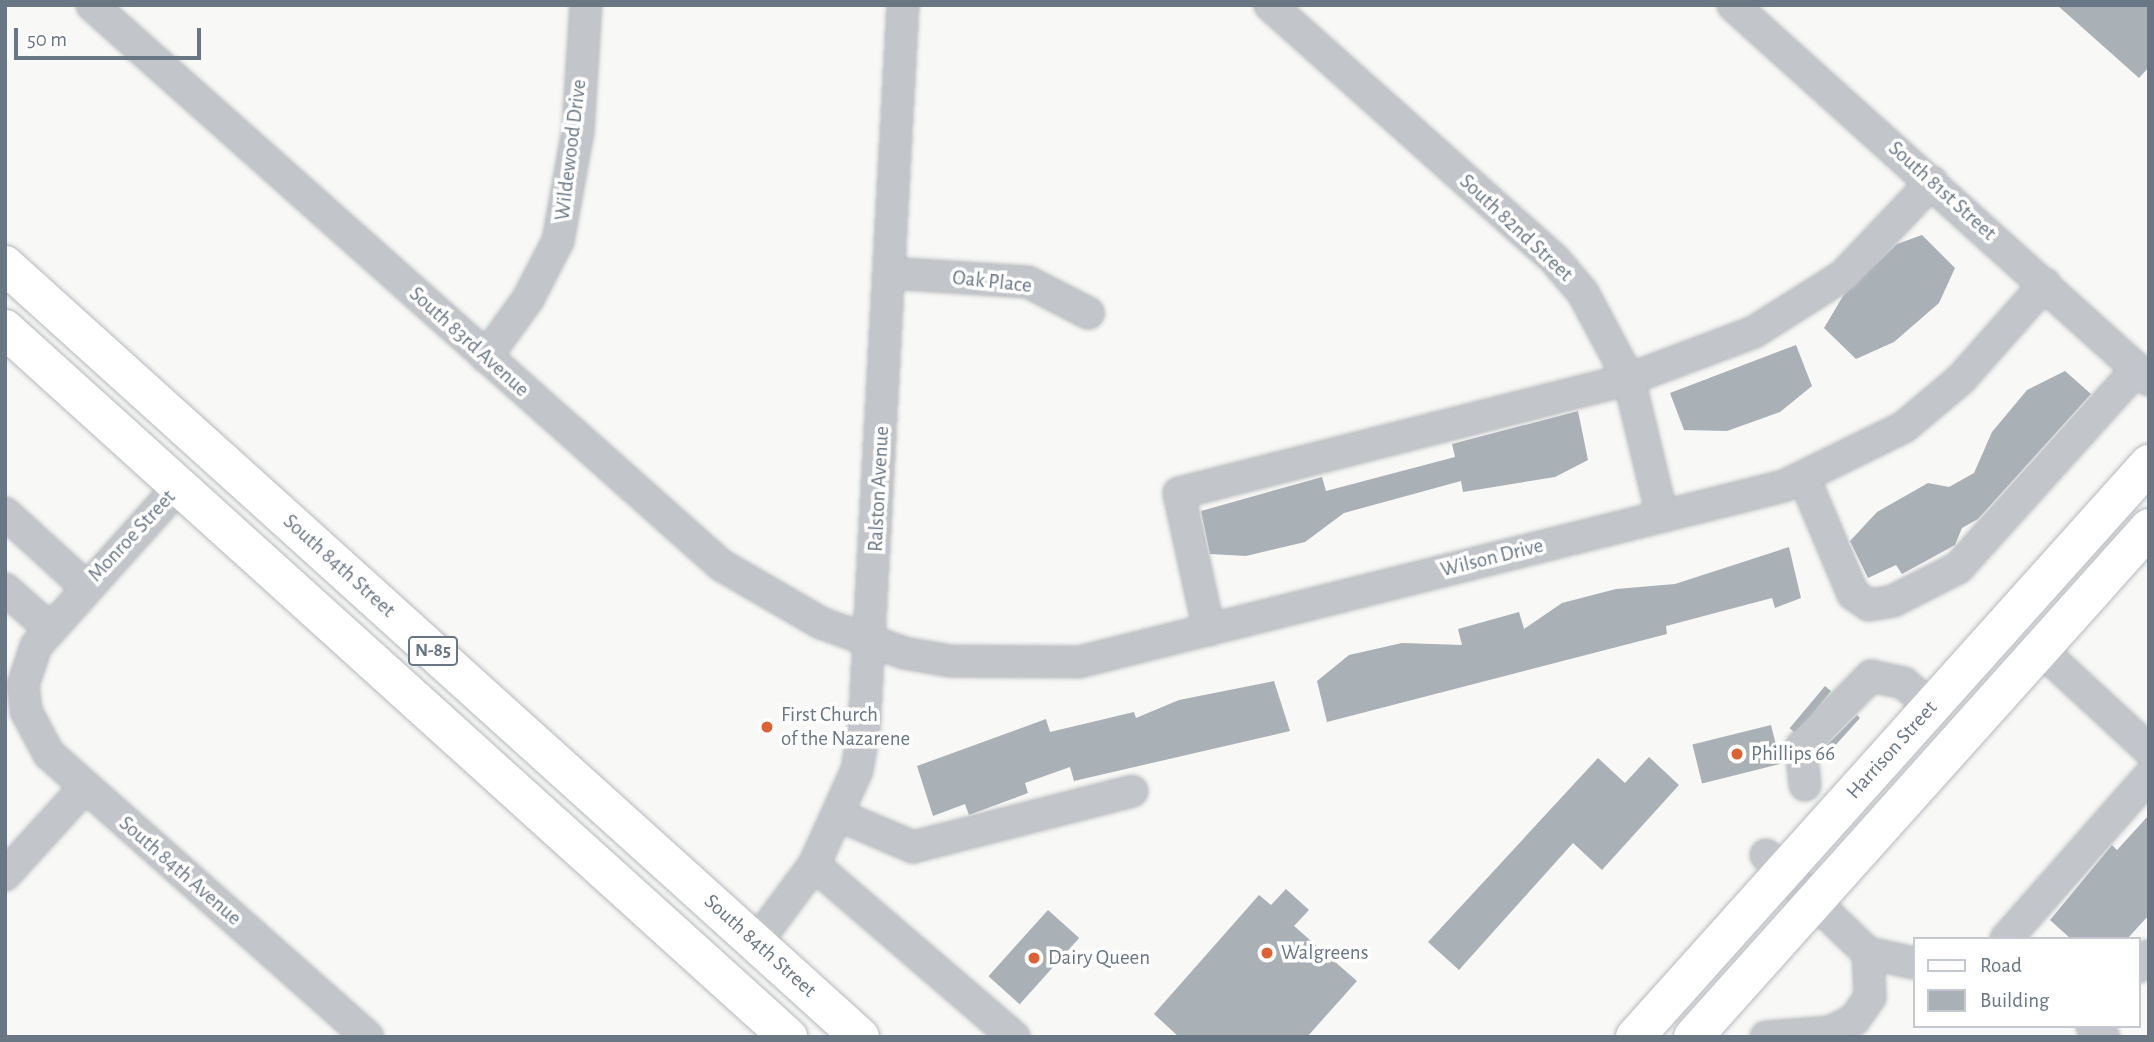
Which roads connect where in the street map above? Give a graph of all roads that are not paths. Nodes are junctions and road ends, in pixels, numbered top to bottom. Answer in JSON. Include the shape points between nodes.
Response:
{"nodes":[{"id":1,"x":92,"y":5,"type":"edge"},
{"id":2,"x":586,"y":5,"type":"edge"},
{"id":3,"x":903,"y":5,"type":"edge"},
{"id":4,"x":1270,"y":5,"type":"edge"},
{"id":5,"x":1733,"y":5,"type":"edge"},
{"id":6,"x":1932,"y":182,"type":"junction"},
{"id":7,"x":5,"y":265,"type":"edge"},
{"id":8,"x":889,"y":272,"type":"junction"},
{"id":9,"x":2045,"y":284,"type":"junction"},
{"id":10,"x":1088,"y":313,"type":"dead end"},
{"id":11,"x":5,"y":329,"type":"edge"},
{"id":12,"x":486,"y":357,"type":"junction"},
{"id":13,"x":2143,"y":374,"type":"edge"},
{"id":14,"x":1629,"y":379,"type":"junction"},
{"id":15,"x":2149,"y":464,"type":"edge"},
{"id":16,"x":1804,"y":478,"type":"junction"},
{"id":17,"x":180,"y":485,"type":"junction"},
{"id":18,"x":5,"y":513,"type":"edge"},
{"id":19,"x":1662,"y":515,"type":"junction"},
{"id":20,"x":2149,"y":528,"type":"edge"},
{"id":21,"x":85,"y":586,"type":"junction"},
{"id":22,"x":5,"y":589,"type":"edge"},
{"id":23,"x":50,"y":629,"type":"junction"},
{"id":24,"x":1209,"y":630,"type":"junction"},
{"id":25,"x":872,"y":641,"type":"junction"},
{"id":26,"x":2040,"y":649,"type":"junction"},
{"id":27,"x":23,"y":685,"type":"joint"},
{"id":28,"x":1931,"y":706,"type":"junction"},
{"id":29,"x":2149,"y":750,"type":"edge"},
{"id":30,"x":2149,"y":776,"type":"edge"},
{"id":31,"x":1805,"y":785,"type":"dead end"},
{"id":32,"x":85,"y":787,"type":"junction"},
{"id":33,"x":1132,"y":791,"type":"dead end"},
{"id":34,"x":520,"y":794,"type":"junction"},
{"id":35,"x":838,"y":815,"type":"junction"},
{"id":36,"x":1774,"y":863,"type":"junction"},
{"id":37,"x":814,"y":865,"type":"junction"},
{"id":38,"x":5,"y":875,"type":"edge"},
{"id":39,"x":1816,"y":899,"type":"junction"},
{"id":40,"x":2008,"y":937,"type":"edge"},
{"id":41,"x":756,"y":943,"type":"junction"},
{"id":42,"x":1868,"y":953,"type":"junction"},
{"id":43,"x":1912,"y":963,"type":"edge"},
{"id":44,"x":1858,"y":1030,"type":"edge"},
{"id":45,"x":368,"y":1037,"type":"edge"},
{"id":46,"x":788,"y":1037,"type":"edge"},
{"id":47,"x":860,"y":1037,"type":"edge"},
{"id":48,"x":1014,"y":1037,"type":"edge"},
{"id":49,"x":1635,"y":1037,"type":"edge"},
{"id":50,"x":1693,"y":1037,"type":"edge"},
{"id":51,"x":1766,"y":1037,"type":"edge"}],
"edges":[{"from":1,"to":12,"type":"street","name":"South 83rd Avenue"},
{"from":2,"to":12,"type":"street","name":"Wildewood Drive","via":[[578,131],[558,241],[528,299]]},
{"from":3,"to":8,"type":"street","name":"Ralston Avenue"},
{"from":4,"to":14,"type":"street","name":"South 82nd Street","via":[[1555,260],[1608,333]]},
{"from":5,"to":6,"type":"street","name":"South 81st Street"},
{"from":6,"to":9,"type":"street","name":"South 81st Street"},
{"from":6,"to":14,"type":"street","via":[[1844,275],[1754,332]]},
{"from":7,"to":41,"type":"main road","name":"South 84th Street","number":"N-85"},
{"from":8,"to":10,"type":"street","name":"Oak Place","via":[[1028,282]]},
{"from":8,"to":25,"type":"street","name":"Ralston Avenue"},
{"from":9,"to":13,"type":"street","name":"South 81st Street"},
{"from":9,"to":16,"type":"street","name":"Wilson Drive","via":[[1935,403],[1863,452]]},
{"from":11,"to":17,"type":"main road","number":"N-85"},
{"from":12,"to":25,"type":"street","name":"South 83rd Avenue","via":[[721,565],[821,623]]},
{"from":13,"to":16,"type":"street","via":[[1958,568],[1893,601],[1869,605],[1853,594]]},
{"from":14,"to":19,"type":"street","name":"South 82nd Street"},
{"from":14,"to":24,"type":"street","via":[[1180,492]]},
{"from":15,"to":28,"type":"main road","name":"Harrison Street"},
{"from":16,"to":19,"type":"street","name":"Wilson Drive"},
{"from":17,"to":21,"type":"street","name":"Monroe Street"},
{"from":17,"to":34,"type":"main road","number":"N-85"},
{"from":18,"to":21,"type":"street"},
{"from":19,"to":24,"type":"street","name":"Wilson Drive"},
{"from":20,"to":26,"type":"main road","name":"Harrison Street"},
{"from":21,"to":23,"type":"street","name":"Monroe Street"},
{"from":22,"to":23,"type":"street"},
{"from":23,"to":27,"type":"street","name":"Monroe Street","via":[[27,665]]},
{"from":24,"to":25,"type":"street","name":"Wilson Drive","via":[[1079,662],[1025,666],[950,661]]},
{"from":25,"to":35,"type":"street","name":"Ralston Avenue","via":[[857,771]]},
{"from":26,"to":29,"type":"street"},
{"from":26,"to":39,"type":"main road","name":"Harrison Street"},
{"from":27,"to":32,"type":"street","name":"South 84th Avenue","via":[[37,737]]},
{"from":28,"to":31,"type":"street","via":[[1904,683],[1871,676],[1801,747]]},
{"from":28,"to":36,"type":"main road","name":"Harrison Street"},
{"from":30,"to":40,"type":"street"},
{"from":32,"to":38,"type":"street"},
{"from":32,"to":45,"type":"street","name":"South 84th Avenue"},
{"from":33,"to":35,"type":"street","via":[[913,847]]},
{"from":34,"to":41,"type":"main road","via":[[574,818],[711,938]]},
{"from":34,"to":46,"type":"main road","number":"N-85"},
{"from":35,"to":37,"type":"street","name":"Ralston Avenue"},
{"from":36,"to":39,"type":"street"},
{"from":36,"to":49,"type":"main road","name":"Harrison Street"},
{"from":37,"to":41,"type":"street","name":"Ralston Avenue"},
{"from":37,"to":48,"type":"street"},
{"from":39,"to":42,"type":"street"},
{"from":39,"to":50,"type":"main road","name":"Harrison Street"},
{"from":41,"to":47,"type":"main road","name":"South 84th Street","number":"N-85"},
{"from":42,"to":43,"type":"street"},
{"from":42,"to":44,"type":"street","via":[[1870,997]]},
{"from":44,"to":51,"type":"street"}]}
